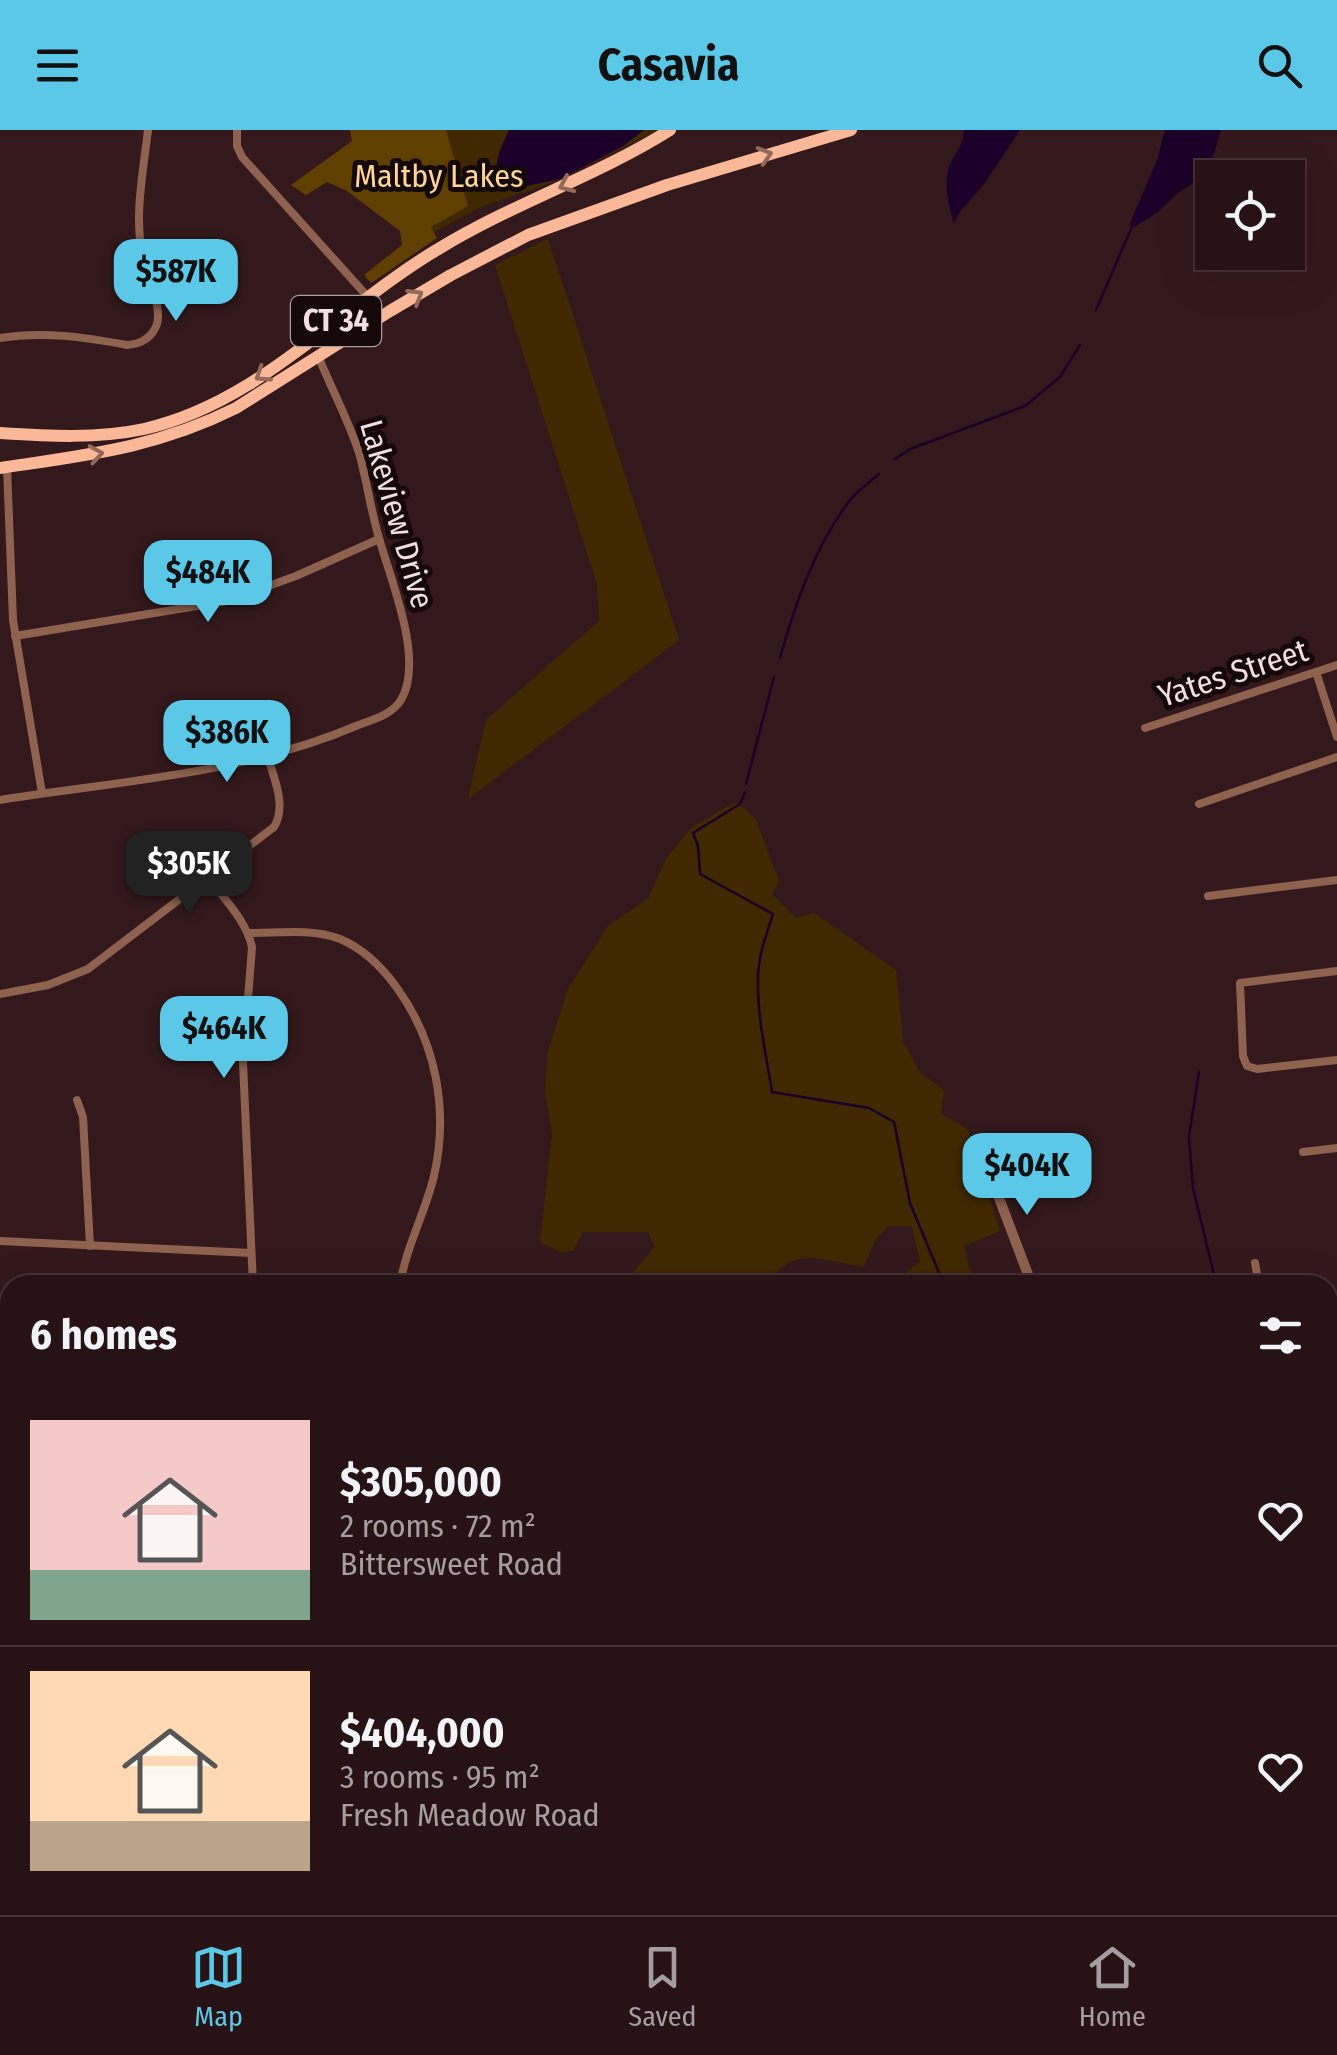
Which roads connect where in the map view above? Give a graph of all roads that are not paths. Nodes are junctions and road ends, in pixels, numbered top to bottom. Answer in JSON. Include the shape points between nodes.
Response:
{"nodes":[{"id":1,"x":148,"y":130,"type":"edge"},
{"id":2,"x":237,"y":130,"type":"edge"},
{"id":3,"x":670,"y":130,"type":"edge"},
{"id":4,"x":851,"y":130,"type":"edge"},
{"id":5,"x":817,"y":135,"type":"edge"},
{"id":6,"x":800,"y":138,"type":"edge"},
{"id":7,"x":368,"y":297,"type":"junction"},
{"id":8,"x":0,"y":338,"type":"edge"},
{"id":9,"x":319,"y":358,"type":"junction"},
{"id":10,"x":0,"y":433,"type":"edge"},
{"id":11,"x":4,"y":468,"type":"edge"},
{"id":12,"x":379,"y":539,"type":"junction"},
{"id":13,"x":15,"y":636,"type":"junction"},
{"id":14,"x":1337,"y":665,"type":"edge"},
{"id":15,"x":1316,"y":672,"type":"junction"},
{"id":16,"x":1145,"y":728,"type":"dead end"},
{"id":17,"x":1337,"y":737,"type":"edge"},
{"id":18,"x":268,"y":757,"type":"junction"},
{"id":19,"x":1337,"y":757,"type":"edge"},
{"id":20,"x":42,"y":794,"type":"junction"},
{"id":21,"x":0,"y":800,"type":"edge"},
{"id":22,"x":1199,"y":804,"type":"dead end"},
{"id":23,"x":208,"y":878,"type":"junction"},
{"id":24,"x":1337,"y":880,"type":"edge"},
{"id":25,"x":1208,"y":896,"type":"dead end"},
{"id":26,"x":249,"y":933,"type":"junction"},
{"id":27,"x":1337,"y":972,"type":"edge"},
{"id":28,"x":0,"y":994,"type":"edge"},
{"id":29,"x":1337,"y":1060,"type":"edge"},
{"id":30,"x":77,"y":1100,"type":"dead end"},
{"id":31,"x":1337,"y":1148,"type":"edge"},
{"id":32,"x":1008,"y":1152,"type":"dead end"},
{"id":33,"x":1303,"y":1152,"type":"dead end"},
{"id":34,"x":0,"y":1242,"type":"edge"},
{"id":35,"x":90,"y":1246,"type":"junction"},
{"id":36,"x":251,"y":1253,"type":"junction"},
{"id":37,"x":1255,"y":1263,"type":"dead end"},
{"id":38,"x":252,"y":1275,"type":"edge"},
{"id":39,"x":402,"y":1275,"type":"edge"},
{"id":40,"x":1028,"y":1275,"type":"edge"},
{"id":41,"x":1257,"y":1275,"type":"edge"}],
"edges":[{"from":1,"to":8,"type":"street","via":[[139,230],[158,310],[151,336],[127,345],[77,336]]},
{"from":2,"to":7,"type":"street","via":[[242,157]]},
{"from":3,"to":7,"type":"highway","number":"CT 34","one_way":true,"via":[[489,219]]},
{"from":4,"to":5,"type":"highway","number":"CT 34"},
{"from":5,"to":6,"type":"highway","number":"CT 34"},
{"from":9,"to":6,"type":"highway","number":"CT 34","one_way":true,"via":[[528,235]]},
{"from":7,"to":10,"type":"highway","number":"CT 34","one_way":true,"via":[[278,365],[190,416],[103,436]]},
{"from":11,"to":9,"type":"highway","number":"CT 34","one_way":true,"via":[[134,447],[200,426]]},
{"from":9,"to":12,"type":"street","name":"Lakeview Drive","via":[[359,453]]},
{"from":11,"to":13,"type":"street"},
{"from":12,"to":13,"type":"street","via":[[228,602]]},
{"from":12,"to":18,"type":"street","name":"Lakeview Drive","via":[[406,638],[400,702],[324,740]]},
{"from":13,"to":20,"type":"street"},
{"from":14,"to":15,"type":"street","name":"Yates Street"},
{"from":15,"to":16,"type":"street","name":"Yates Street"},
{"from":15,"to":17,"type":"street"},
{"from":18,"to":20,"type":"street"},
{"from":18,"to":23,"type":"street","via":[[280,800],[278,822]]},
{"from":19,"to":22,"type":"street"},
{"from":20,"to":21,"type":"street"},
{"from":23,"to":26,"type":"street"},
{"from":23,"to":28,"type":"street","via":[[88,968]]},
{"from":24,"to":25,"type":"street"},
{"from":26,"to":36,"type":"street","via":[[243,1063]]},
{"from":26,"to":39,"type":"street","via":[[310,932],[365,952],[410,1006],[426,1040],[440,1118],[434,1176]]},
{"from":27,"to":29,"type":"street","via":[[1240,983],[1247,1066]]},
{"from":30,"to":35,"type":"street","via":[[84,1117]]},
{"from":31,"to":33,"type":"street"},
{"from":32,"to":40,"type":"street","via":[[996,1190]]},
{"from":34,"to":35,"type":"street"},
{"from":35,"to":36,"type":"street"},
{"from":36,"to":38,"type":"street"},
{"from":37,"to":41,"type":"street"}]}
